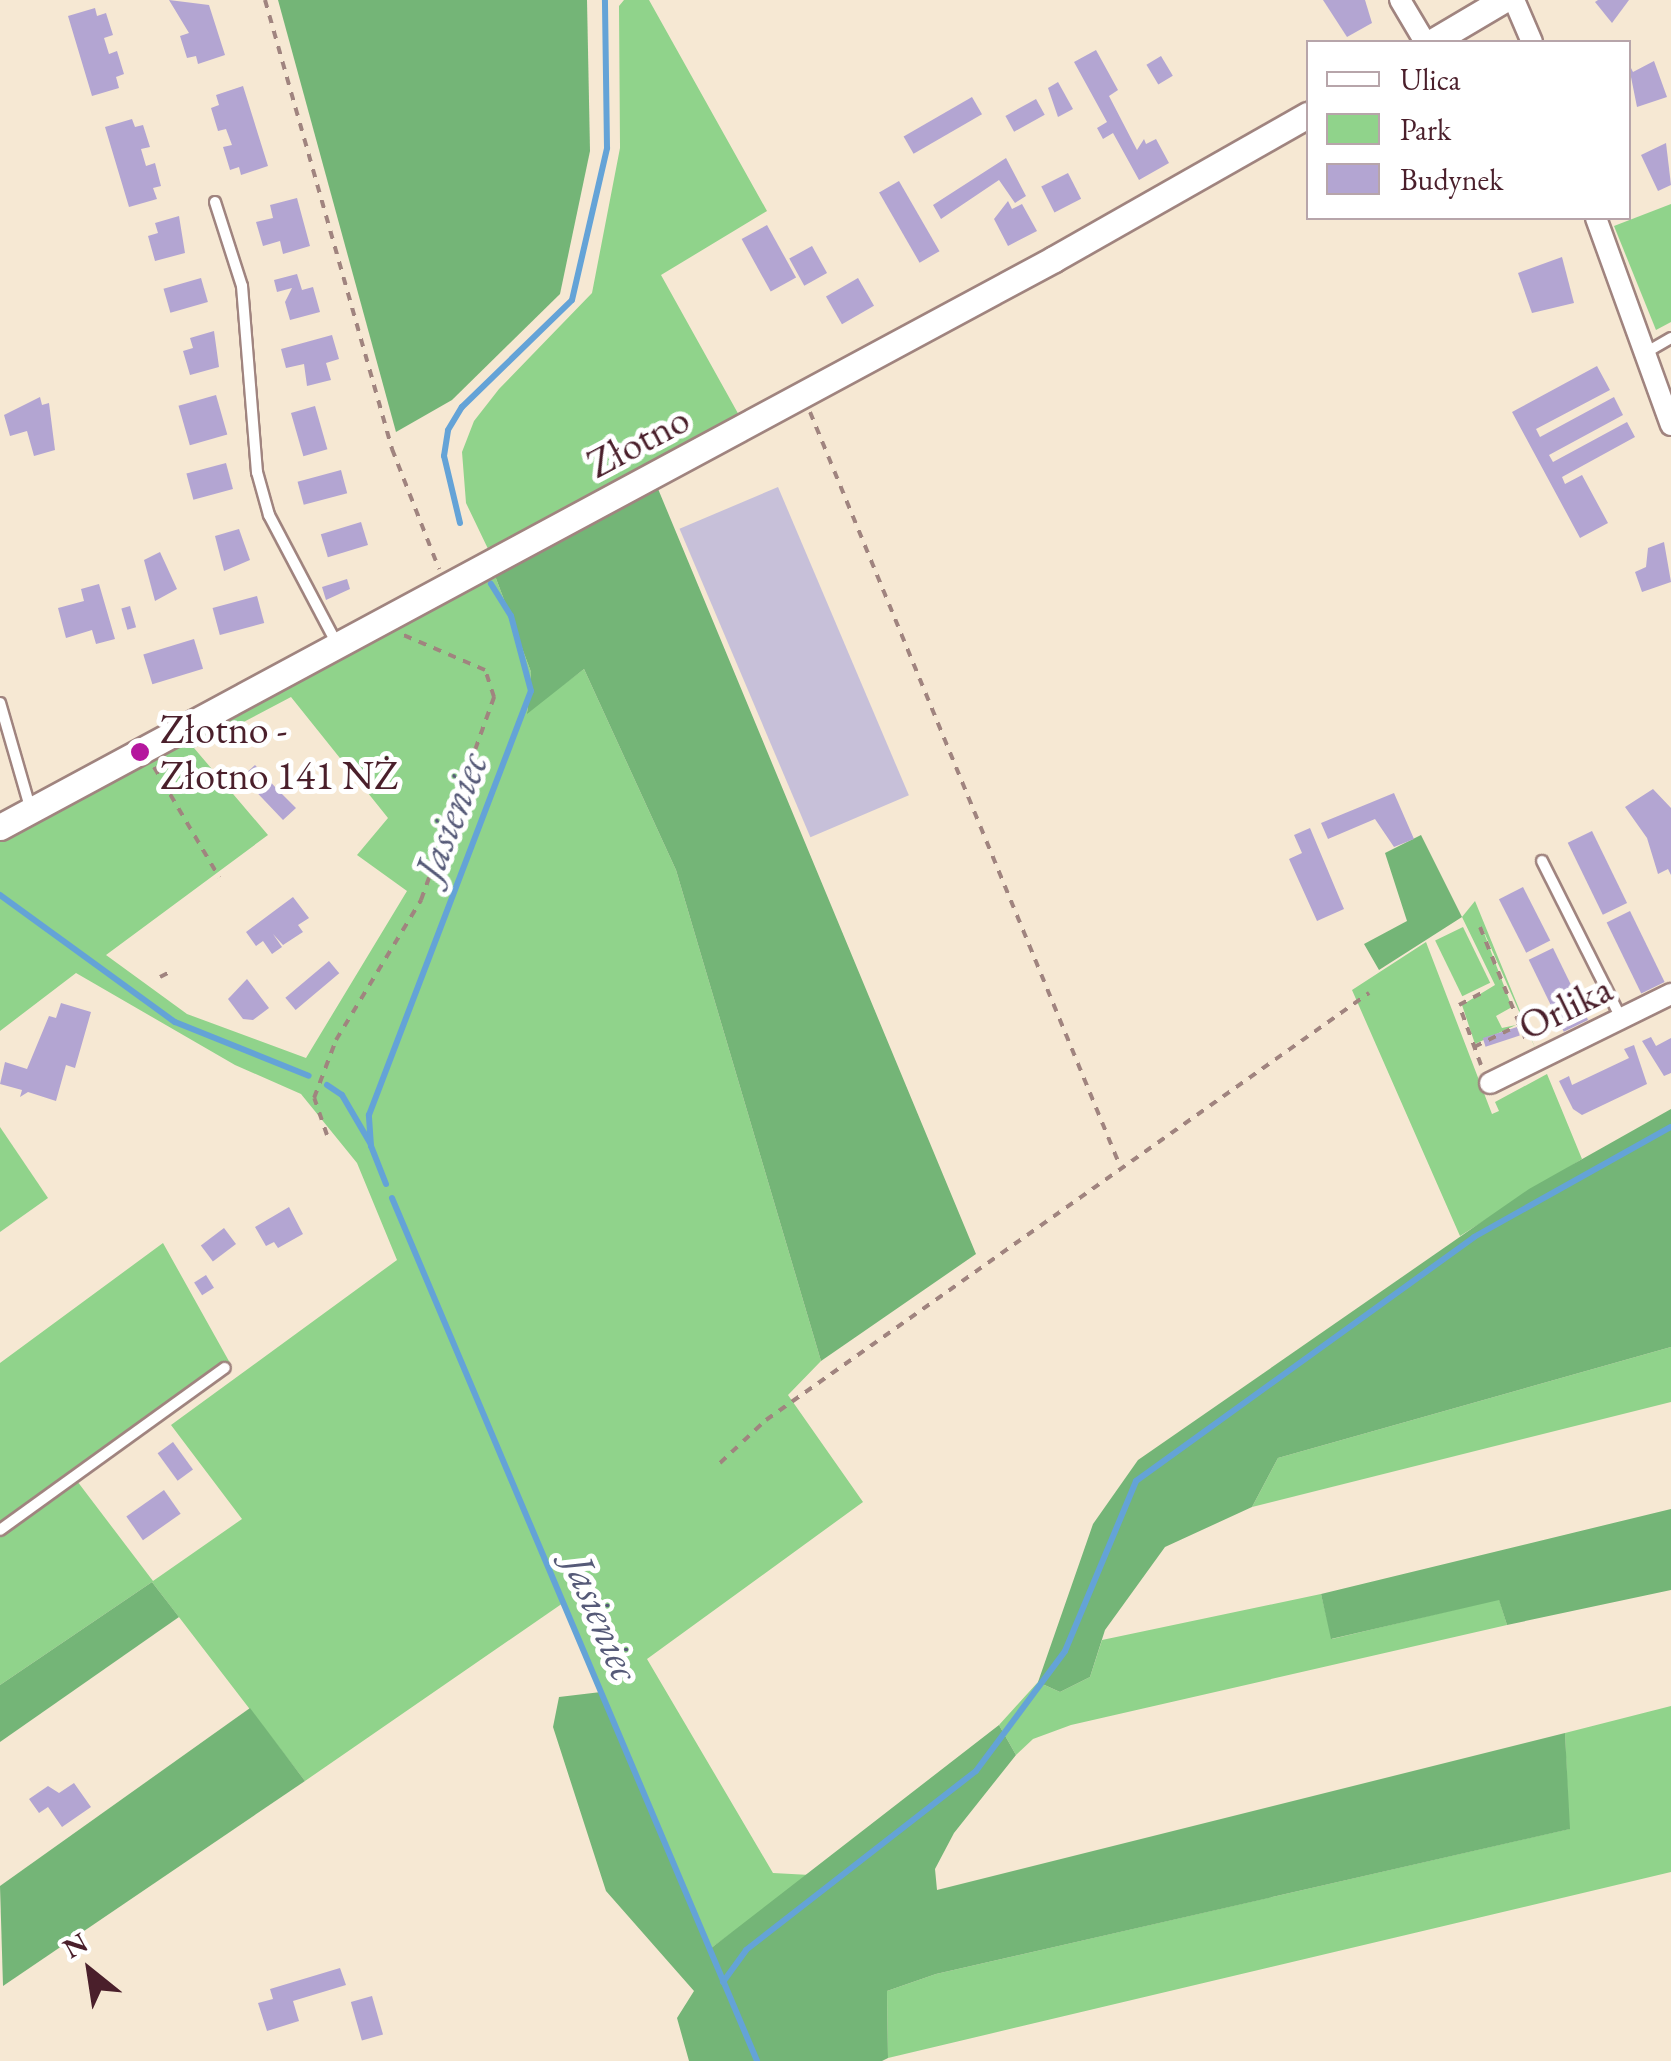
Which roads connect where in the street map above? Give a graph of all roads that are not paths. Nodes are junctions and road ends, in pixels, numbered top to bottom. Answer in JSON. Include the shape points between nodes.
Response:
{"nodes":[{"id":1,"x":1400,"y":0,"type":"edge"},
{"id":2,"x":1503,"y":0,"type":"edge"},
{"id":3,"x":1514,"y":0,"type":"edge"},
{"id":4,"x":1428,"y":40,"type":"edge"},
{"id":5,"x":1433,"y":40,"type":"edge"},
{"id":6,"x":1531,"y":40,"type":"edge"},
{"id":7,"x":1306,"y":115,"type":"edge"},
{"id":8,"x":214,"y":202,"type":"dead end"},
{"id":9,"x":1597,"y":220,"type":"edge"},
{"id":10,"x":1671,"y":338,"type":"edge"},
{"id":11,"x":1645,"y":353,"type":"junction"},
{"id":12,"x":1671,"y":426,"type":"edge"},
{"id":13,"x":338,"y":646,"type":"junction"},
{"id":14,"x":0,"y":703,"type":"edge"},
{"id":15,"x":31,"y":810,"type":"junction"},
{"id":16,"x":0,"y":827,"type":"edge"},
{"id":17,"x":1542,"y":860,"type":"dead end"},
{"id":18,"x":1671,"y":994,"type":"edge"},
{"id":19,"x":1621,"y":1019,"type":"junction"},
{"id":20,"x":1490,"y":1084,"type":"road end"},
{"id":21,"x":225,"y":1368,"type":"dead end"},
{"id":22,"x":0,"y":1530,"type":"edge"}],
"edges":[{"from":1,"to":4,"type":"street"},
{"from":2,"to":5,"type":"street"},
{"from":3,"to":6,"type":"street"},
{"from":7,"to":13,"type":"street","name":"Złotno"},
{"from":8,"to":13,"type":"lane","via":[[242,286],[257,472],[268,515]]},
{"from":9,"to":11,"type":"street"},
{"from":10,"to":11,"type":"lane"},
{"from":11,"to":12,"type":"street"},
{"from":13,"to":15,"type":"street","name":"Złotno"},
{"from":14,"to":15,"type":"lane"},
{"from":15,"to":16,"type":"street","name":"Złotno"},
{"from":17,"to":19,"type":"lane"},
{"from":18,"to":19,"type":"street","name":"Orlika"},
{"from":19,"to":20,"type":"street","name":"Orlika"},
{"from":21,"to":22,"type":"lane"}]}
